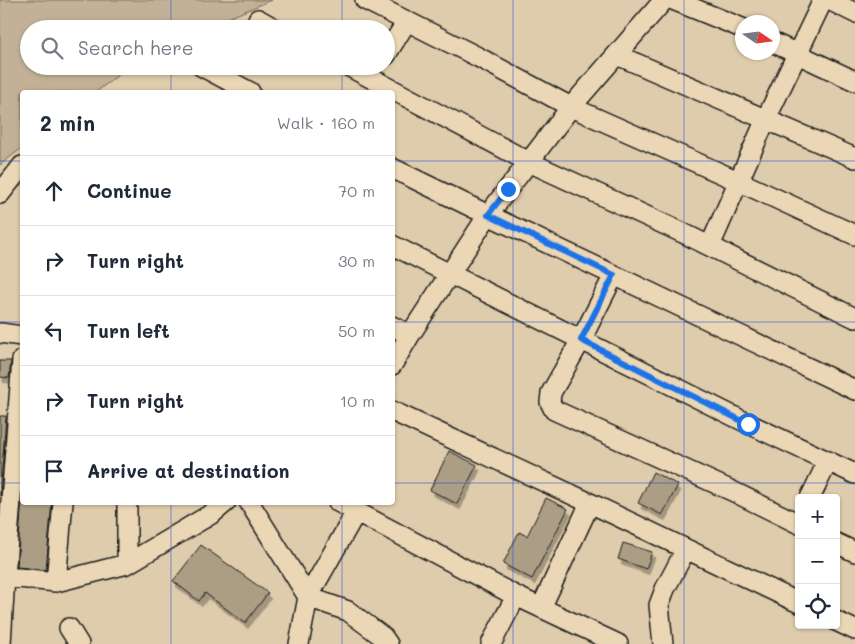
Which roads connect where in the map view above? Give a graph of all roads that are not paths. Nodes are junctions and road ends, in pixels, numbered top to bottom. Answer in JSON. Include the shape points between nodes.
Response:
{"nodes":[{"id":1,"x":364,"y":0,"type":"edge"},
{"id":2,"x":664,"y":0,"type":"edge"},
{"id":3,"x":673,"y":0,"type":"edge"},
{"id":4,"x":823,"y":0,"type":"edge"},
{"id":5,"x":829,"y":0,"type":"edge"},
{"id":6,"x":855,"y":13,"type":"edge"},
{"id":7,"x":407,"y":21,"type":"junction"},
{"id":8,"x":735,"y":25,"type":"edge"},
{"id":9,"x":395,"y":40,"type":"edge"},
{"id":10,"x":780,"y":46,"type":"edge"},
{"id":11,"x":617,"y":54,"type":"junction"},
{"id":12,"x":796,"y":54,"type":"junction"},
{"id":13,"x":218,"y":75,"type":"edge"},
{"id":14,"x":372,"y":79,"type":"edge"},
{"id":15,"x":855,"y":81,"type":"edge"},
{"id":16,"x":246,"y":90,"type":"edge"},
{"id":17,"x":393,"y":90,"type":"edge"},
{"id":18,"x":395,"y":91,"type":"edge"},
{"id":19,"x":571,"y":107,"type":"junction"},
{"id":20,"x":766,"y":119,"type":"junction"},
{"id":21,"x":855,"y":158,"type":"edge"},
{"id":22,"x":529,"y":162,"type":"junction"},
{"id":23,"x":20,"y":169,"type":"edge"},
{"id":24,"x":395,"y":169,"type":"edge"},
{"id":25,"x":738,"y":180,"type":"junction"},
{"id":26,"x":0,"y":194,"type":"edge"},
{"id":27,"x":488,"y":215,"type":"junction"},
{"id":28,"x":855,"y":235,"type":"edge"},
{"id":29,"x":710,"y":246,"type":"junction"},
{"id":30,"x":395,"y":248,"type":"edge"},
{"id":31,"x":450,"y":275,"type":"junction"},
{"id":32,"x":614,"y":275,"type":"junction"},
{"id":33,"x":855,"y":318,"type":"edge"},
{"id":34,"x":395,"y":327,"type":"edge"},
{"id":35,"x":0,"y":333,"type":"edge"},
{"id":36,"x":410,"y":334,"type":"junction"},
{"id":37,"x":20,"y":336,"type":"edge"},
{"id":38,"x":581,"y":340,"type":"junction"},
{"id":39,"x":395,"y":360,"type":"edge"},
{"id":40,"x":20,"y":382,"type":"edge"},
{"id":41,"x":855,"y":390,"type":"edge"},
{"id":42,"x":395,"y":412,"type":"edge"},
{"id":43,"x":828,"y":461,"type":"junction"},
{"id":44,"x":855,"y":474,"type":"edge"},
{"id":45,"x":812,"y":494,"type":"edge"},
{"id":46,"x":590,"y":502,"type":"junction"},
{"id":47,"x":63,"y":505,"type":"edge"},
{"id":48,"x":127,"y":505,"type":"edge"},
{"id":49,"x":223,"y":505,"type":"edge"},
{"id":50,"x":251,"y":505,"type":"edge"},
{"id":51,"x":343,"y":505,"type":"edge"},
{"id":52,"x":356,"y":512,"type":"junction"},
{"id":53,"x":795,"y":522,"type":"edge"},
{"id":54,"x":840,"y":545,"type":"edge"},
{"id":55,"x":686,"y":549,"type":"junction"},
{"id":56,"x":855,"y":552,"type":"edge"},
{"id":57,"x":127,"y":564,"type":"junction"},
{"id":58,"x":2,"y":576,"type":"edge"},
{"id":59,"x":56,"y":582,"type":"junction"},
{"id":60,"x":516,"y":596,"type":"junction"},
{"id":61,"x":308,"y":597,"type":"junction"},
{"id":62,"x":795,"y":601,"type":"edge"},
{"id":63,"x":541,"y":608,"type":"junction"},
{"id":64,"x":840,"y":623,"type":"edge"},
{"id":65,"x":69,"y":628,"type":"dead end"},
{"id":66,"x":855,"y":630,"type":"edge"},
{"id":67,"x":1,"y":644,"type":"edge"},
{"id":68,"x":79,"y":644,"type":"edge"},
{"id":69,"x":299,"y":644,"type":"edge"},
{"id":70,"x":388,"y":644,"type":"edge"},
{"id":71,"x":490,"y":644,"type":"edge"},
{"id":72,"x":618,"y":644,"type":"edge"},
{"id":73,"x":663,"y":644,"type":"edge"},
{"id":74,"x":849,"y":644,"type":"edge"}],
"edges":[{"from":1,"to":7,"type":"street"},
{"from":2,"to":11,"type":"street"},
{"from":3,"to":8,"type":"street"},
{"from":4,"to":12,"type":"street"},
{"from":5,"to":6,"type":"street"},
{"from":7,"to":9,"type":"street"},
{"from":7,"to":19,"type":"street"},
{"from":10,"to":12,"type":"street"},
{"from":11,"to":19,"type":"street"},
{"from":11,"to":20,"type":"street"},
{"from":12,"to":15,"type":"street"},
{"from":12,"to":20,"type":"street"},
{"from":13,"to":16,"type":"street"},
{"from":14,"to":17,"type":"street"},
{"from":18,"to":22,"type":"street"},
{"from":19,"to":22,"type":"street"},
{"from":19,"to":25,"type":"street"},
{"from":20,"to":21,"type":"street"},
{"from":20,"to":25,"type":"street"},
{"from":22,"to":27,"type":"street"},
{"from":22,"to":29,"type":"street"},
{"from":23,"to":26,"type":"street"},
{"from":24,"to":27,"type":"street"},
{"from":25,"to":28,"type":"street"},
{"from":25,"to":29,"type":"street"},
{"from":27,"to":31,"type":"street"},
{"from":27,"to":32,"type":"street"},
{"from":29,"to":33,"type":"street"},
{"from":30,"to":31,"type":"street"},
{"from":31,"to":36,"type":"street"},
{"from":31,"to":38,"type":"street"},
{"from":32,"to":38,"type":"street"},
{"from":32,"to":41,"type":"street"},
{"from":34,"to":36,"type":"street"},
{"from":35,"to":37,"type":"street"},
{"from":36,"to":39,"type":"street"},
{"from":38,"to":43,"type":"street"},
{"from":38,"to":53,"type":"street","via":[[551,393],[550,402],[554,410]]},
{"from":40,"to":58,"type":"street"},
{"from":42,"to":46,"type":"street"},
{"from":43,"to":44,"type":"street"},
{"from":43,"to":45,"type":"street"},
{"from":46,"to":55,"type":"street"},
{"from":46,"to":63,"type":"street"},
{"from":47,"to":59,"type":"street"},
{"from":48,"to":57,"type":"street"},
{"from":49,"to":57,"type":"street","via":[[213,514]]},
{"from":50,"to":61,"type":"street"},
{"from":51,"to":52,"type":"street"},
{"from":52,"to":60,"type":"street"},
{"from":52,"to":61,"type":"street"},
{"from":54,"to":56,"type":"street"},
{"from":55,"to":62,"type":"street"},
{"from":55,"to":73,"type":"street","via":[[659,605]]},
{"from":57,"to":59,"type":"street"},
{"from":58,"to":59,"type":"street"},
{"from":58,"to":67,"type":"street"},
{"from":60,"to":63,"type":"street"},
{"from":60,"to":71,"type":"street"},
{"from":61,"to":69,"type":"street"},
{"from":61,"to":70,"type":"street","via":[[348,611]]},
{"from":63,"to":72,"type":"street"},
{"from":64,"to":66,"type":"street"},
{"from":65,"to":68,"type":"street"},
{"from":66,"to":74,"type":"street"}]}
